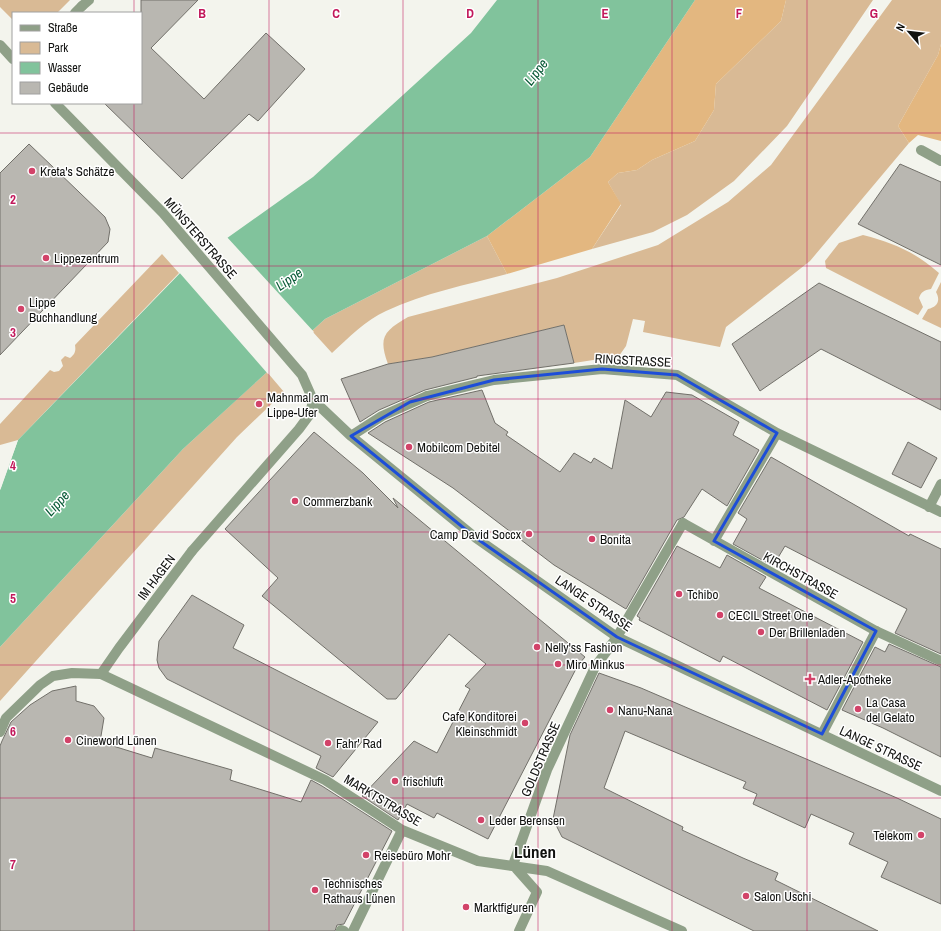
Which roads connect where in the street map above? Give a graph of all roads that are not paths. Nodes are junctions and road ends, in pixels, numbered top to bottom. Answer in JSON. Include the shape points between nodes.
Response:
{"nodes":[{"id":1,"x":0,"y":45,"type":"edge"},
{"id":2,"x":12,"y":58,"type":"edge"},
{"id":3,"x":56,"y":104,"type":"edge"},
{"id":4,"x":921,"y":150,"type":"dead end"},
{"id":5,"x":941,"y":160,"type":"edge"},
{"id":6,"x":313,"y":400,"type":"junction"},
{"id":7,"x":777,"y":433,"type":"junction"},
{"id":8,"x":351,"y":436,"type":"junction"},
{"id":9,"x":941,"y":484,"type":"edge"},
{"id":10,"x":929,"y":507,"type":"junction"},
{"id":11,"x":941,"y":512,"type":"edge"},
{"id":12,"x":714,"y":541,"type":"junction"},
{"id":13,"x":876,"y":632,"type":"junction"},
{"id":14,"x":617,"y":637,"type":"junction"},
{"id":15,"x":941,"y":661,"type":"edge"},
{"id":16,"x":101,"y":674,"type":"junction"},
{"id":17,"x":0,"y":732,"type":"edge"},
{"id":18,"x":822,"y":734,"type":"junction"},
{"id":19,"x":941,"y":791,"type":"edge"},
{"id":20,"x":402,"y":830,"type":"junction"},
{"id":21,"x":513,"y":865,"type":"junction"},
{"id":22,"x":353,"y":931,"type":"edge"},
{"id":23,"x":520,"y":931,"type":"edge"},
{"id":24,"x":682,"y":931,"type":"edge"}],
"edges":[{"from":1,"to":2,"type":"street"},
{"from":3,"to":6,"type":"street","name":"MÜNSTERSTRASSE","via":[[179,230],[302,375]]},
{"from":4,"to":5,"type":"street"},
{"from":6,"to":8,"type":"street","name":"LANGE STRASSE"},
{"from":6,"to":16,"type":"street","name":"IM HAGEN","via":[[310,414],[299,429],[192,551]]},
{"from":7,"to":8,"type":"street","name":"RINGSTRASSE","via":[[677,375],[602,369],[494,380],[426,396],[382,416]]},
{"from":7,"to":10,"type":"street","name":"RINGSTRASSE"},
{"from":7,"to":12,"type":"street"},
{"from":8,"to":14,"type":"street","name":"LANGE STRASSE","via":[[476,538]]},
{"from":9,"to":10,"type":"street"},
{"from":10,"to":11,"type":"street","name":"RINGSTRASSE"},
{"from":12,"to":13,"type":"street","name":"KIRCHSTRASSE"},
{"from":12,"to":14,"type":"street","name":"KIRCHSTRASSE","via":[[683,523]]},
{"from":13,"to":15,"type":"street","name":"KIRCHSTRASSE"},
{"from":13,"to":18,"type":"street"},
{"from":14,"to":18,"type":"street","name":"LANGE STRASSE"},
{"from":14,"to":21,"type":"street","name":"GOLDSTRASSE","via":[[594,667],[550,763]]},
{"from":16,"to":17,"type":"street","via":[[72,673],[53,676],[6,718]]},
{"from":16,"to":20,"type":"street","name":"MARKTSTRASSE","via":[[325,780]]},
{"from":18,"to":19,"type":"street","name":"LANGE STRASSE"},
{"from":20,"to":21,"type":"street","name":"MARKTSTRASSE","via":[[478,861]]},
{"from":20,"to":22,"type":"street","via":[[381,861]]},
{"from":21,"to":23,"type":"street","via":[[537,892]]},
{"from":21,"to":24,"type":"street","name":"MARKTSTRASSE","via":[[547,871]]}]}
